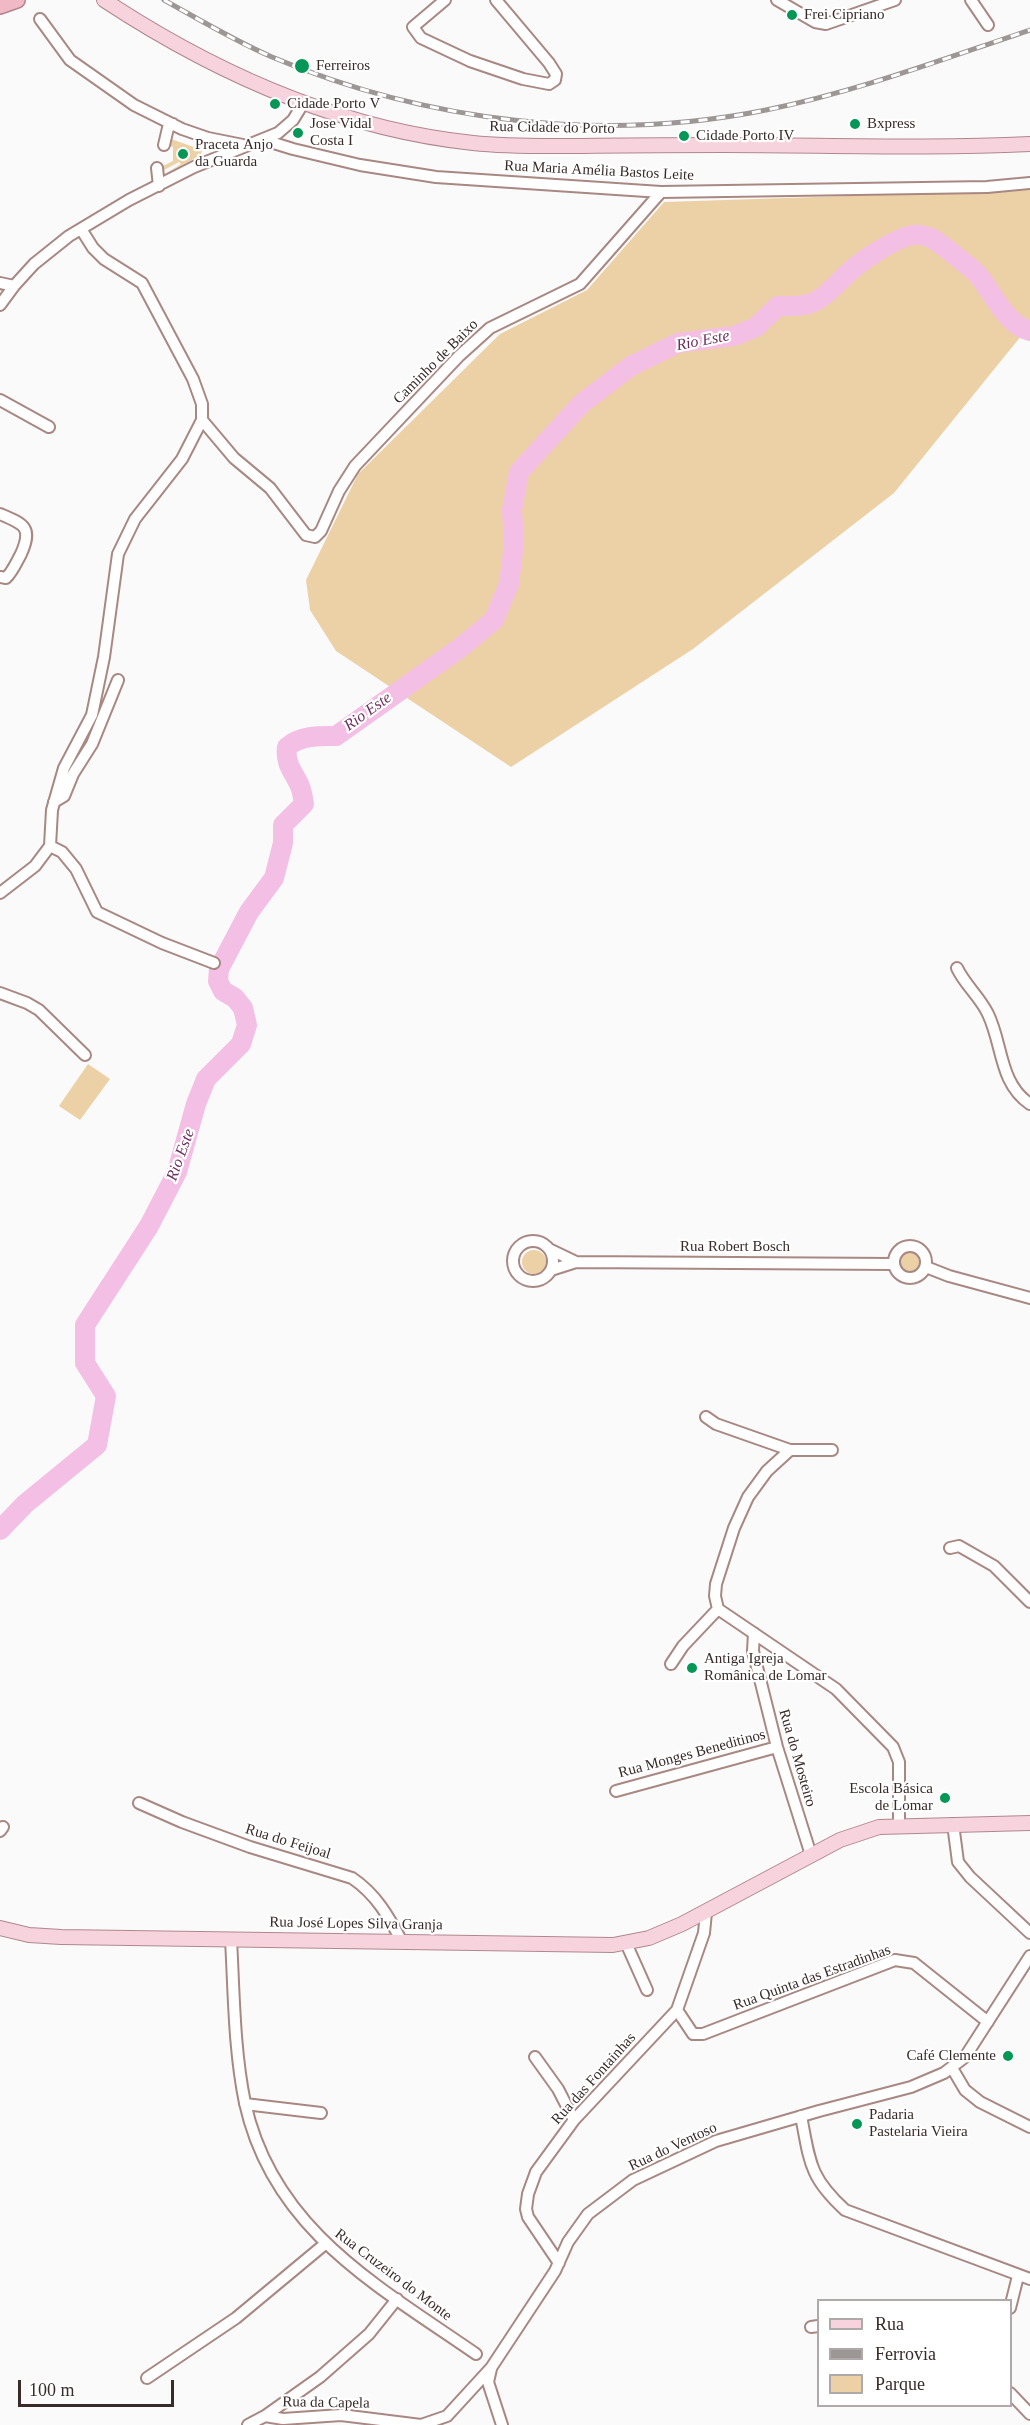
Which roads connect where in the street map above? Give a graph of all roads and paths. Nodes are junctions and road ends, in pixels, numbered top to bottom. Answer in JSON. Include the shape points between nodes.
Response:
{"nodes":[{"id":1,"x":17,"y":0,"type":"edge"},
{"id":2,"x":104,"y":0,"type":"edge"},
{"id":3,"x":444,"y":0,"type":"edge"},
{"id":4,"x":496,"y":0,"type":"edge"},
{"id":5,"x":777,"y":0,"type":"edge"},
{"id":6,"x":895,"y":0,"type":"edge"},
{"id":7,"x":970,"y":0,"type":"edge"},
{"id":8,"x":0,"y":6,"type":"edge"},
{"id":9,"x":40,"y":19,"type":"dead end"},
{"id":10,"x":988,"y":26,"type":"dead end"},
{"id":11,"x":304,"y":102,"type":"junction"},
{"id":12,"x":173,"y":124,"type":"junction"},
{"id":13,"x":264,"y":140,"type":"junction"},
{"id":14,"x":1030,"y":144,"type":"edge"},
{"id":15,"x":164,"y":146,"type":"dead end"},
{"id":16,"x":246,"y":146,"type":"junction"},
{"id":17,"x":157,"y":168,"type":"dead end"},
{"id":18,"x":1030,"y":183,"type":"edge"},
{"id":19,"x":159,"y":186,"type":"junction"},
{"id":20,"x":661,"y":192,"type":"junction"},
{"id":21,"x":81,"y":229,"type":"junction"},
{"id":22,"x":0,"y":283,"type":"edge"},
{"id":23,"x":14,"y":286,"type":"junction"},
{"id":24,"x":0,"y":305,"type":"edge"},
{"id":25,"x":0,"y":400,"type":"edge"},
{"id":26,"x":202,"y":420,"type":"junction"},
{"id":27,"x":49,"y":427,"type":"dead end"},
{"id":28,"x":0,"y":514,"type":"edge"},
{"id":29,"x":0,"y":577,"type":"edge"},
{"id":30,"x":118,"y":680,"type":"dead end"},
{"id":31,"x":54,"y":802,"type":"junction"},
{"id":32,"x":50,"y":846,"type":"junction"},
{"id":33,"x":0,"y":893,"type":"edge"},
{"id":34,"x":214,"y":963,"type":"dead end"},
{"id":35,"x":957,"y":968,"type":"dead end"},
{"id":36,"x":0,"y":993,"type":"edge"},
{"id":37,"x":85,"y":1055,"type":"dead end"},
{"id":38,"x":1030,"y":1104,"type":"edge"},
{"id":39,"x":549,"y":1249,"type":"junction"},
{"id":40,"x":576,"y":1262,"type":"junction"},
{"id":41,"x":893,"y":1264,"type":"junction"},
{"id":42,"x":926,"y":1267,"type":"junction"},
{"id":43,"x":551,"y":1270,"type":"junction"},
{"id":44,"x":1030,"y":1298,"type":"edge"},
{"id":45,"x":706,"y":1417,"type":"dead end"},
{"id":46,"x":790,"y":1450,"type":"junction"},
{"id":47,"x":832,"y":1450,"type":"dead end"},
{"id":48,"x":950,"y":1548,"type":"dead end"},
{"id":49,"x":1030,"y":1602,"type":"edge"},
{"id":50,"x":718,"y":1609,"type":"junction"},
{"id":51,"x":754,"y":1633,"type":"junction"},
{"id":52,"x":671,"y":1664,"type":"dead end"},
{"id":53,"x":777,"y":1747,"type":"junction"},
{"id":54,"x":616,"y":1791,"type":"dead end"},
{"id":55,"x":139,"y":1803,"type":"dead end"},
{"id":56,"x":1030,"y":1823,"type":"edge"},
{"id":57,"x":953,"y":1824,"type":"junction"},
{"id":58,"x":899,"y":1825,"type":"junction"},
{"id":59,"x":811,"y":1855,"type":"junction"},
{"id":60,"x":706,"y":1912,"type":"junction"},
{"id":61,"x":0,"y":1928,"type":"edge"},
{"id":62,"x":1030,"y":1933,"type":"edge"},
{"id":63,"x":231,"y":1939,"type":"junction"},
{"id":64,"x":402,"y":1942,"type":"junction"},
{"id":65,"x":626,"y":1943,"type":"junction"},
{"id":66,"x":1030,"y":1956,"type":"edge"},
{"id":67,"x":647,"y":1990,"type":"dead end"},
{"id":68,"x":676,"y":2010,"type":"junction"},
{"id":69,"x":988,"y":2022,"type":"junction"},
{"id":70,"x":536,"y":2057,"type":"dead end"},
{"id":71,"x":952,"y":2068,"type":"junction"},
{"id":72,"x":245,"y":2104,"type":"junction"},
{"id":73,"x":321,"y":2113,"type":"dead end"},
{"id":74,"x":801,"y":2116,"type":"junction"},
{"id":75,"x":574,"y":2120,"type":"junction"},
{"id":76,"x":1030,"y":2127,"type":"edge"},
{"id":77,"x":324,"y":2244,"type":"junction"},
{"id":78,"x":560,"y":2263,"type":"junction"},
{"id":79,"x":1018,"y":2276,"type":"junction"},
{"id":80,"x":1030,"y":2279,"type":"edge"},
{"id":81,"x":397,"y":2299,"type":"junction"},
{"id":82,"x":1012,"y":2303,"type":"edge"},
{"id":83,"x":476,"y":2354,"type":"dead end"},
{"id":84,"x":491,"y":2368,"type":"junction"},
{"id":85,"x":147,"y":2378,"type":"dead end"},
{"id":86,"x":1012,"y":2394,"type":"edge"},
{"id":87,"x":1030,"y":2414,"type":"edge"},
{"id":88,"x":265,"y":2416,"type":"junction"},
{"id":89,"x":248,"y":2425,"type":"edge"},
{"id":90,"x":502,"y":2425,"type":"edge"}],
"edges":[{"from":1,"to":8,"type":"highway"},
{"from":2,"to":11,"type":"main road","name":"Rua Cidade do Porto","via":[[212,64]]},
{"from":3,"to":4,"type":"street","via":[[413,27],[421,38],[470,61],[523,79],[549,84],[555,80],[549,63]]},
{"from":5,"to":6,"type":"street","via":[[815,22],[826,24]]},
{"from":7,"to":10,"type":"street"},
{"from":9,"to":12,"type":"street","via":[[81,69],[134,105]]},
{"from":11,"to":13,"type":"street","via":[[293,120]]},
{"from":11,"to":14,"type":"main road","name":"Rua Cidade do Porto","via":[[383,127],[489,144]]},
{"from":12,"to":15,"type":"street","via":[[168,128]]},
{"from":12,"to":16,"type":"street","via":[[208,138]]},
{"from":13,"to":16,"type":"street"},
{"from":13,"to":20,"type":"street","name":"Rua Maria Amélia Bastos Leite","via":[[360,165],[436,177]]},
{"from":16,"to":19,"type":"street","via":[[217,156]]},
{"from":17,"to":19,"type":"street"},
{"from":18,"to":20,"type":"street","name":"Rua Maria Amélia Bastos Leite"},
{"from":19,"to":21,"type":"street"},
{"from":20,"to":26,"type":"street","name":"Caminho de Baixo","via":[[580,284],[490,328],[459,356],[355,466],[315,537],[306,535],[270,488],[234,458]]},
{"from":21,"to":23,"type":"street","via":[[48,252]]},
{"from":21,"to":26,"type":"street","via":[[104,259],[142,283],[193,379],[202,404]]},
{"from":22,"to":23,"type":"street"},
{"from":23,"to":24,"type":"street"},
{"from":25,"to":27,"type":"street"},
{"from":26,"to":31,"type":"street","via":[[182,459],[135,519],[118,554],[92,715],[64,768]]},
{"from":28,"to":29,"type":"street","via":[[20,522],[28,538],[12,572],[6,578]]},
{"from":30,"to":31,"type":"street","via":[[92,744],[64,796]]},
{"from":31,"to":32,"type":"street"},
{"from":32,"to":33,"type":"street","via":[[35,866]]},
{"from":32,"to":34,"type":"street","via":[[62,852],[76,868],[97,912]]},
{"from":35,"to":38,"type":"street","via":[[988,1014],[1002,1065],[1014,1091]]},
{"from":36,"to":37,"type":"street","via":[[39,1010]]},
{"from":39,"to":40,"type":"street","name":"Rua Robert Bosch"},
{"from":39,"to":43,"type":"street"},
{"from":39,"to":43,"type":"street","name":"Rua Robert Bosch","via":[[538,1242],[526,1242],[516,1251],[513,1263],[518,1274],[528,1280],[540,1280]]},
{"from":40,"to":41,"type":"street","name":"Rua Robert Bosch"},
{"from":40,"to":43,"type":"street","name":"Rua Robert Bosch"},
{"from":41,"to":42,"type":"street","name":"Rua Robert Bosch","via":[[906,1278],[916,1277]]},
{"from":41,"to":42,"type":"street","via":[[898,1251],[910,1246],[923,1252]]},
{"from":42,"to":44,"type":"street"},
{"from":45,"to":46,"type":"street"},
{"from":46,"to":47,"type":"street"},
{"from":46,"to":50,"type":"street","via":[[767,1471],[748,1497],[716,1584]]},
{"from":48,"to":49,"type":"street","via":[[959,1546],[994,1566]]},
{"from":50,"to":51,"type":"street"},
{"from":50,"to":52,"type":"street"},
{"from":51,"to":53,"type":"street","name":"Rua do Mosteiro","via":[[753,1651]]},
{"from":51,"to":58,"type":"street","via":[[836,1689],[893,1747],[899,1762]]},
{"from":53,"to":54,"type":"street","name":"Rua Monges Beneditinos"},
{"from":53,"to":59,"type":"street","name":"Rua do Mosteiro"},
{"from":55,"to":64,"type":"street","name":"Rua do Feijoal","via":[[250,1847],[352,1878],[386,1911]]},
{"from":56,"to":57,"type":"main road","name":"Rua José Lopes Silva Granja"},
{"from":57,"to":58,"type":"main road","name":"Rua José Lopes Silva Granja"},
{"from":57,"to":62,"type":"street","via":[[958,1862]]},
{"from":58,"to":59,"type":"main road","name":"Rua José Lopes Silva Granja","via":[[840,1840]]},
{"from":59,"to":60,"type":"main road","name":"Rua José Lopes Silva Granja"},
{"from":60,"to":65,"type":"main road","name":"Rua José Lopes Silva Granja","via":[[649,1938]]},
{"from":60,"to":68,"type":"street","name":"Rua das Fontainhas","via":[[704,1934]]},
{"from":61,"to":63,"type":"main road","name":"Rua José Lopes Silva Granja","via":[[61,1937]]},
{"from":63,"to":64,"type":"main road","name":"Rua José Lopes Silva Granja"},
{"from":63,"to":72,"type":"street","name":"Rua Cruzeiro do Monte","via":[[237,2051]]},
{"from":64,"to":65,"type":"main road","name":"Rua José Lopes Silva Granja"},
{"from":65,"to":67,"type":"street"},
{"from":66,"to":69,"type":"street"},
{"from":68,"to":69,"type":"street","name":"Rua Quinta das Estradinhas","via":[[693,2034],[703,2034],[895,1960],[914,1963]]},
{"from":68,"to":75,"type":"street","name":"Rua das Fontainhas"},
{"from":69,"to":71,"type":"street","via":[[965,2057]]},
{"from":70,"to":75,"type":"street"},
{"from":71,"to":74,"type":"street","name":"Rua do Ventoso","via":[[910,2087]]},
{"from":71,"to":76,"type":"street","via":[[965,2090],[980,2102]]},
{"from":72,"to":73,"type":"street"},
{"from":72,"to":77,"type":"street","name":"Rua Cruzeiro do Monte","via":[[278,2186]]},
{"from":74,"to":78,"type":"street","name":"Rua do Ventoso","via":[[716,2142],[633,2180],[588,2214],[568,2242]]},
{"from":74,"to":79,"type":"street","via":[[810,2167],[827,2193],[845,2210]]},
{"from":75,"to":78,"type":"street","name":"Rua das Fontainhas","via":[[536,2172],[526,2209]]},
{"from":77,"to":81,"type":"street","name":"Rua Cruzeiro do Monte"},
{"from":77,"to":85,"type":"street","via":[[236,2318]]},
{"from":78,"to":84,"type":"street","name":"Rua do Ventoso"},
{"from":79,"to":80,"type":"street"},
{"from":79,"to":82,"type":"street"},
{"from":81,"to":83,"type":"street","name":"Rua Cruzeiro do Monte"},
{"from":81,"to":88,"type":"street","via":[[369,2334],[320,2377]]},
{"from":84,"to":88,"type":"street","name":"Rua da Capela","via":[[447,2416],[421,2425],[341,2415],[283,2419]]},
{"from":84,"to":90,"type":"street","via":[[488,2382]]},
{"from":86,"to":87,"type":"street"},
{"from":88,"to":89,"type":"street","name":"Rua da Capela"}]}
